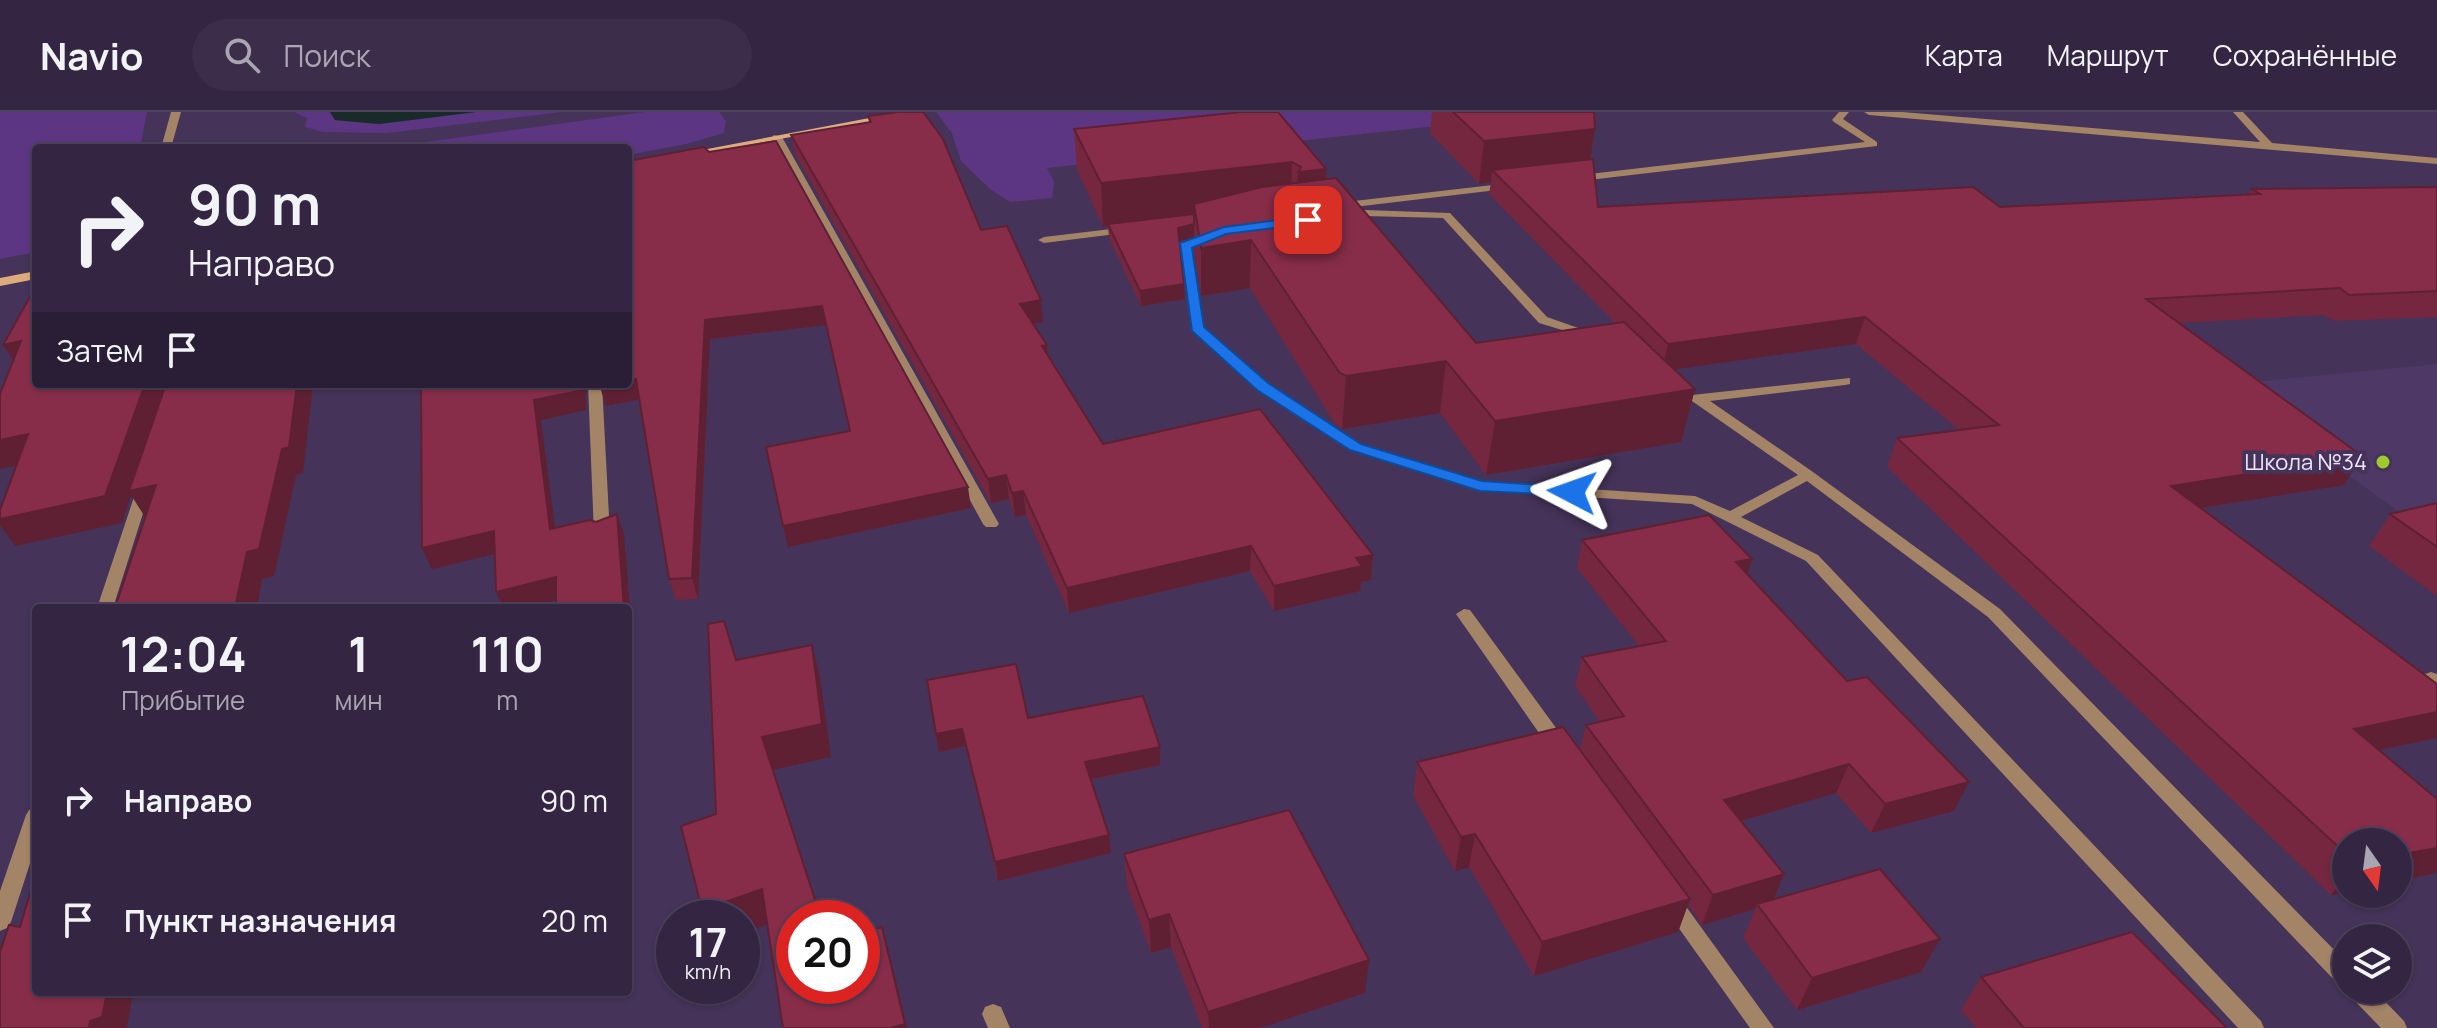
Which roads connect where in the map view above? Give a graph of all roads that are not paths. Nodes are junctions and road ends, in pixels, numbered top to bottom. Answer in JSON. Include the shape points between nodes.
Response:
{"nodes":[{"id":1,"x":176,"y":112,"type":"edge"},
{"id":2,"x":916,"y":112,"type":"edge"},
{"id":3,"x":1844,"y":112,"type":"edge"},
{"id":4,"x":1869,"y":112,"type":"edge"},
{"id":5,"x":2238,"y":112,"type":"edge"},
{"id":6,"x":777,"y":137,"type":"junction"},
{"id":7,"x":167,"y":144,"type":"edge"},
{"id":8,"x":2269,"y":146,"type":"junction"},
{"id":9,"x":671,"y":157,"type":"edge"},
{"id":10,"x":2437,"y":161,"type":"edge"},
{"id":11,"x":1561,"y":180,"type":"edge"},
{"id":12,"x":1529,"y":184,"type":"edge"},
{"id":13,"x":1138,"y":229,"type":"edge"},
{"id":14,"x":1224,"y":231,"type":"edge"},
{"id":15,"x":1044,"y":240,"type":"dead end"},
{"id":16,"x":32,"y":276,"type":"edge"},
{"id":17,"x":0,"y":282,"type":"edge"},
{"id":18,"x":1609,"y":346,"type":"edge"},
{"id":19,"x":1845,"y":381,"type":"dead end"},
{"id":20,"x":595,"y":388,"type":"edge"},
{"id":21,"x":149,"y":474,"type":"edge"},
{"id":22,"x":1808,"y":475,"type":"junction"},
{"id":23,"x":1732,"y":516,"type":"junction"},
{"id":24,"x":991,"y":524,"type":"dead end"},
{"id":25,"x":602,"y":535,"type":"edge"},
{"id":26,"x":106,"y":604,"type":"edge"},
{"id":27,"x":1464,"y":614,"type":"dead end"},
{"id":28,"x":1576,"y":769,"type":"edge"},
{"id":29,"x":32,"y":827,"type":"edge"},
{"id":30,"x":1660,"y":886,"type":"edge"},
{"id":31,"x":0,"y":922,"type":"edge"},
{"id":32,"x":2332,"y":963,"type":"edge"},
{"id":33,"x":2373,"y":1004,"type":"edge"},
{"id":34,"x":1763,"y":1028,"type":"edge"},
{"id":35,"x":2253,"y":1028,"type":"edge"},
{"id":36,"x":2396,"y":1028,"type":"edge"}],
"edges":[{"from":1,"to":7,"type":"street"},
{"from":2,"to":6,"type":"street"},
{"from":3,"to":11,"type":"street","via":[[1837,120],[1874,144]]},
{"from":4,"to":8,"type":"street"},
{"from":5,"to":8,"type":"street"},
{"from":6,"to":9,"type":"street"},
{"from":6,"to":24,"type":"street"},
{"from":8,"to":10,"type":"street"},
{"from":12,"to":18,"type":"street","via":[[1338,211],[1446,215],[1543,320],[1598,337]]},
{"from":13,"to":15,"type":"street"},
{"from":14,"to":23,"type":"street","via":[[1185,246],[1197,328],[1262,387],[1356,447],[1480,486],[1695,500]]},
{"from":16,"to":17,"type":"street"},
{"from":19,"to":22,"type":"street","via":[[1692,399]]},
{"from":20,"to":25,"type":"street"},
{"from":21,"to":26,"type":"street"},
{"from":22,"to":23,"type":"street"},
{"from":22,"to":32,"type":"street","via":[[1994,613]]},
{"from":23,"to":35,"type":"street","via":[[1812,558]]},
{"from":27,"to":28,"type":"street"},
{"from":29,"to":31,"type":"street"},
{"from":30,"to":34,"type":"street"},
{"from":33,"to":36,"type":"street"}]}
